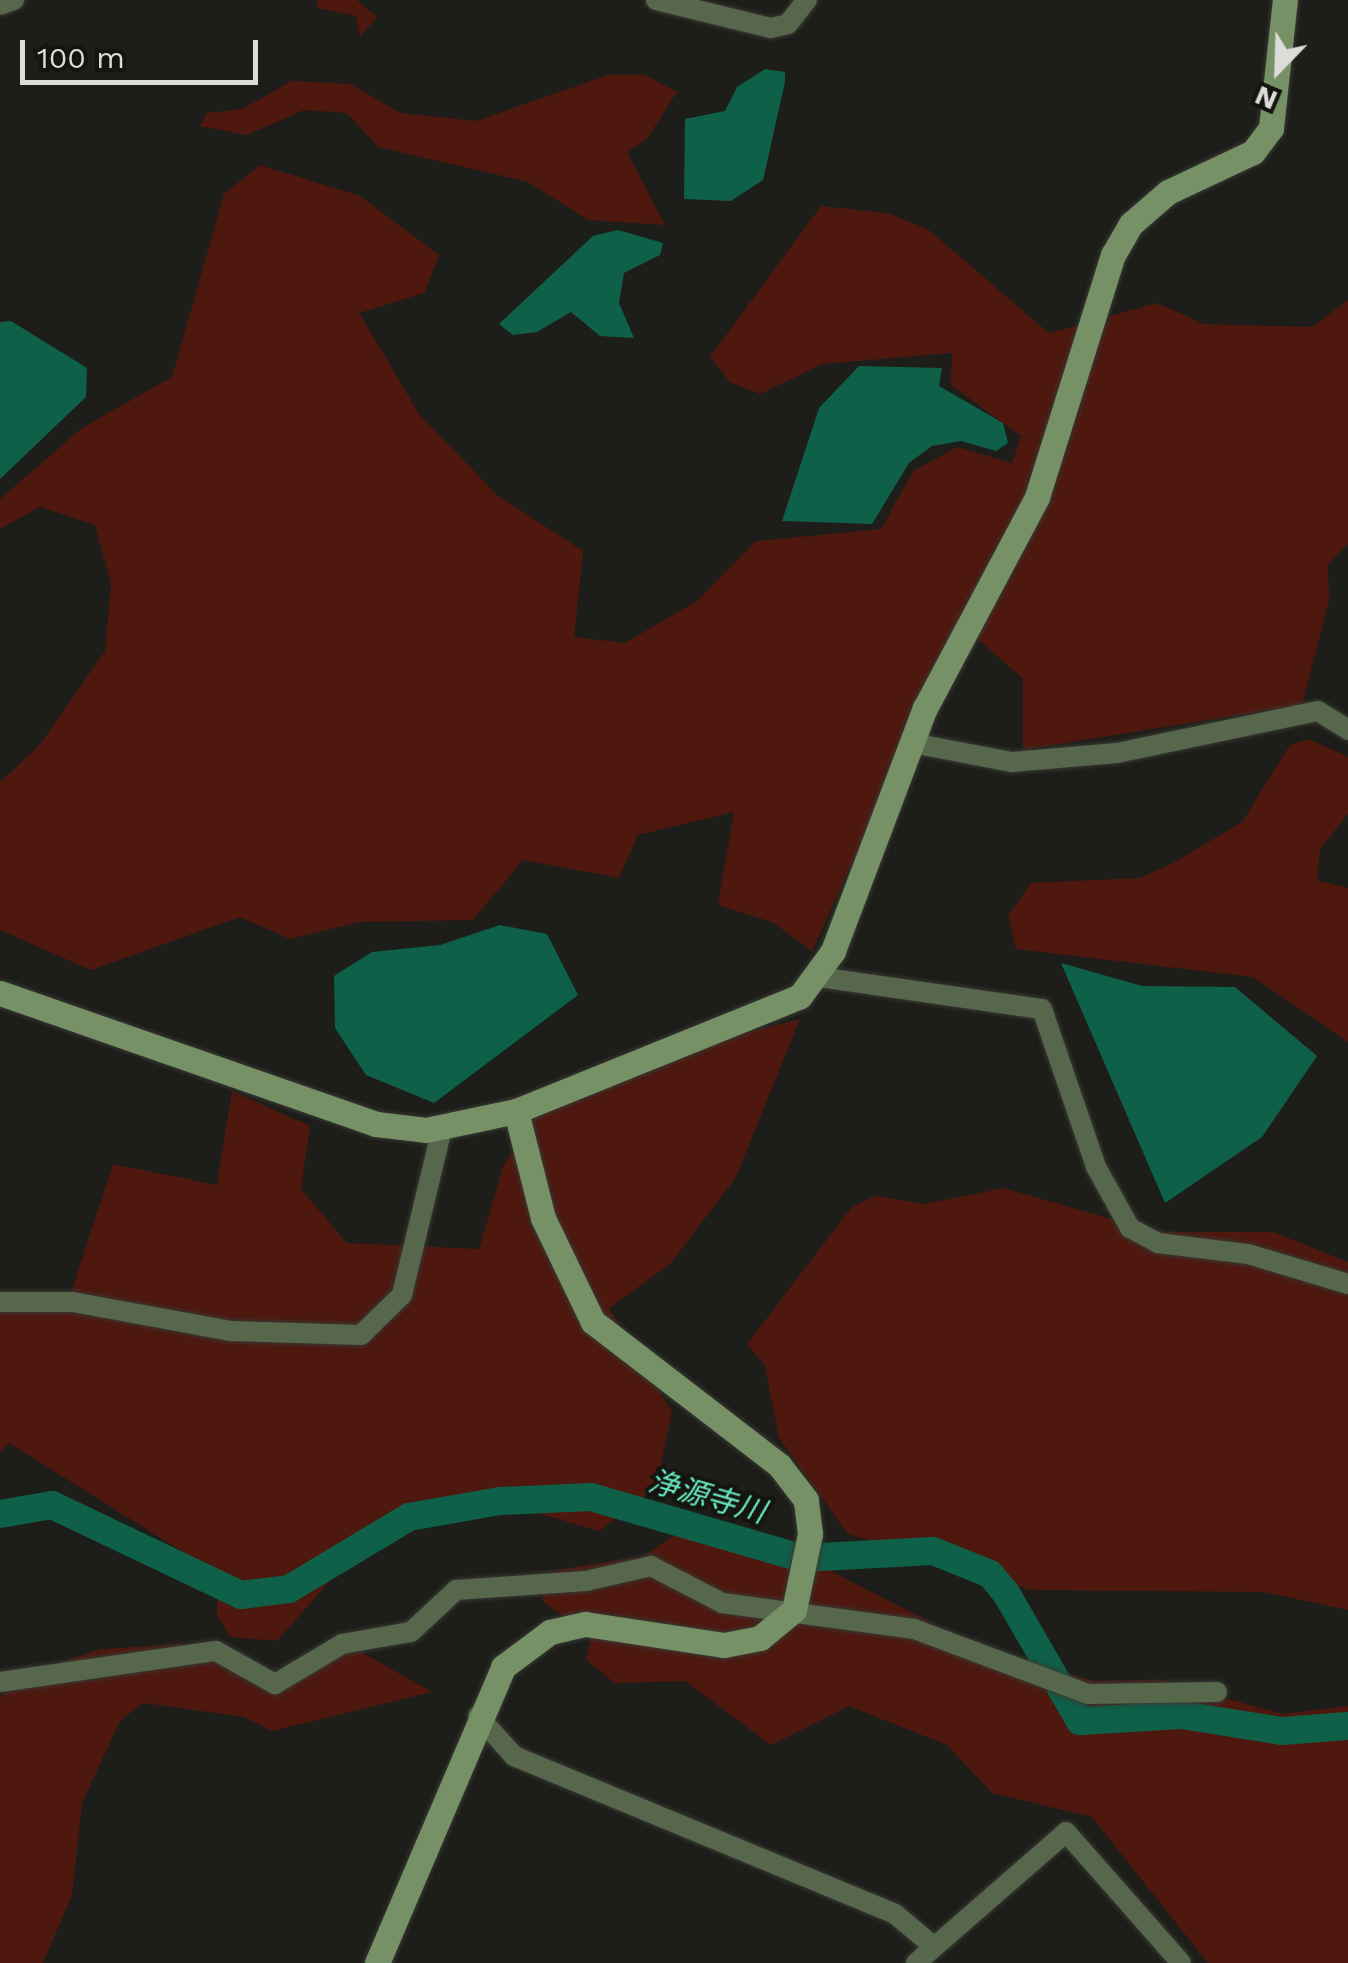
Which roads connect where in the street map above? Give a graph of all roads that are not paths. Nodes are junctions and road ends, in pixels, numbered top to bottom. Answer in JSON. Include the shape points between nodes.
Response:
{"nodes":[{"id":1,"x":14,"y":0,"type":"edge"},
{"id":2,"x":656,"y":0,"type":"edge"},
{"id":3,"x":807,"y":0,"type":"edge"},
{"id":4,"x":1285,"y":0,"type":"edge"},
{"id":5,"x":0,"y":5,"type":"edge"},
{"id":6,"x":1348,"y":730,"type":"edge"},
{"id":7,"x":912,"y":743,"type":"junction"},
{"id":8,"x":818,"y":977,"type":"junction"},
{"id":9,"x":0,"y":993,"type":"edge"},
{"id":10,"x":516,"y":1111,"type":"junction"},
{"id":11,"x":442,"y":1128,"type":"junction"},
{"id":12,"x":1348,"y":1284,"type":"edge"},
{"id":13,"x":0,"y":1302,"type":"edge"},
{"id":14,"x":796,"y":1604,"type":"junction"},
{"id":15,"x":0,"y":1682,"type":"edge"},
{"id":16,"x":1216,"y":1692,"type":"dead end"},
{"id":17,"x":478,"y":1716,"type":"junction"},
{"id":18,"x":933,"y":1946,"type":"junction"},
{"id":19,"x":377,"y":1963,"type":"edge"},
{"id":20,"x":916,"y":1963,"type":"edge"},
{"id":21,"x":1182,"y":1963,"type":"edge"}],
"edges":[{"from":1,"to":5,"type":"street"},
{"from":2,"to":3,"type":"street","via":[[771,28],[788,24]]},
{"from":4,"to":7,"type":"street","via":[[1271,128],[1254,152],[1168,192],[1130,224],[1099,292],[1037,497]]},
{"from":6,"to":7,"type":"street","via":[[1318,712],[1117,752],[1012,762]]},
{"from":7,"to":8,"type":"street"},
{"from":8,"to":10,"type":"street","via":[[751,1020]]},
{"from":8,"to":12,"type":"street","via":[[1042,1008],[1096,1167],[1130,1228],[1158,1243],[1248,1254]]},
{"from":9,"to":11,"type":"street","via":[[376,1124]]},
{"from":10,"to":11,"type":"street"},
{"from":10,"to":14,"type":"street","via":[[543,1218],[593,1322],[779,1465],[806,1500]]},
{"from":11,"to":13,"type":"street","via":[[402,1295],[361,1335],[230,1331],[73,1302]]},
{"from":14,"to":15,"type":"street","via":[[722,1603],[651,1566],[586,1581],[456,1590],[411,1632],[342,1644],[275,1684],[216,1650]]},
{"from":14,"to":16,"type":"street","via":[[914,1629],[1088,1694]]},
{"from":14,"to":17,"type":"street","via":[[740,1644],[607,1622],[550,1632],[502,1667]]},
{"from":17,"to":18,"type":"street","via":[[514,1756],[895,1914]]},
{"from":17,"to":19,"type":"street"},
{"from":18,"to":20,"type":"street"},
{"from":18,"to":21,"type":"street","via":[[1066,1832]]}]}
